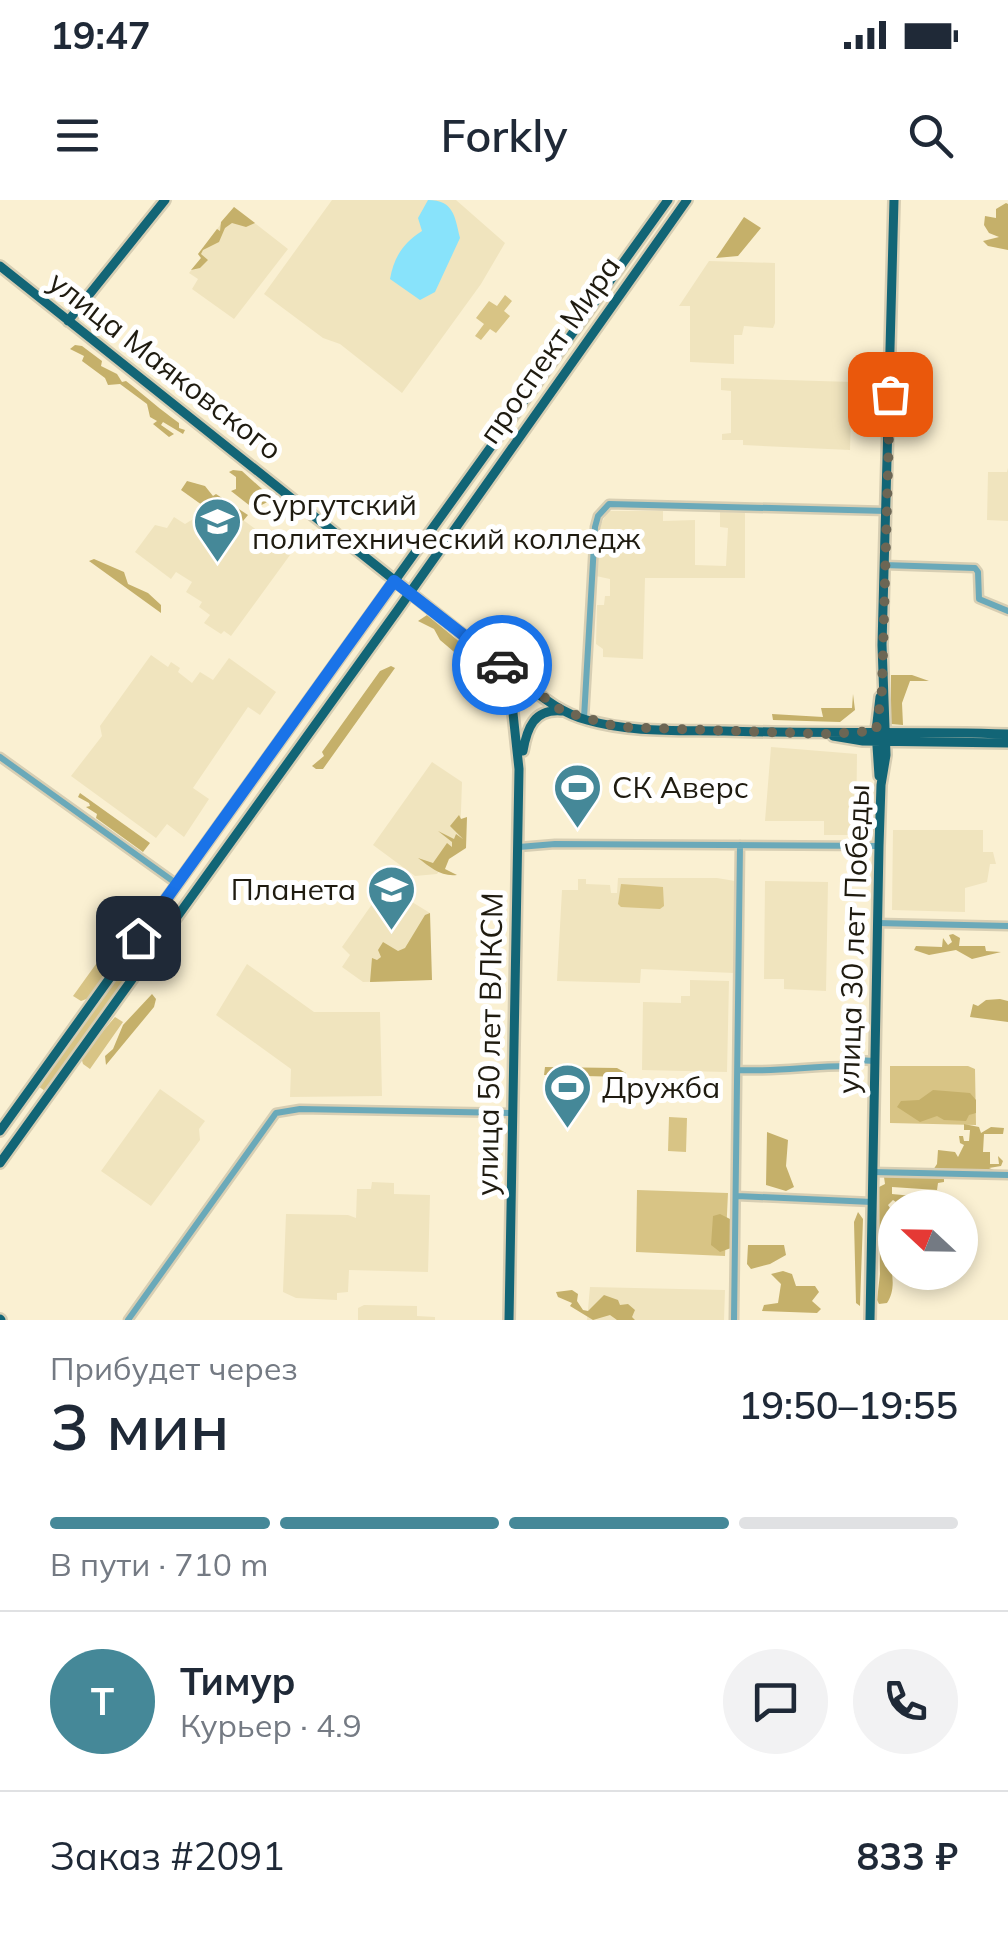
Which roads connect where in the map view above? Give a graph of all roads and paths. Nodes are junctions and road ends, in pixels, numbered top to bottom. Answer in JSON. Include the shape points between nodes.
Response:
{"nodes":[{"id":1,"x":165,"y":200,"type":"edge"},
{"id":2,"x":668,"y":200,"type":"edge"},
{"id":3,"x":687,"y":200,"type":"edge"},
{"id":4,"x":894,"y":200,"type":"edge"},
{"id":5,"x":626,"y":258,"type":"junction"},
{"id":6,"x":0,"y":266,"type":"edge"},
{"id":7,"x":639,"y":267,"type":"junction"},
{"id":8,"x":68,"y":322,"type":"junction"},
{"id":9,"x":886,"y":511,"type":"junction"},
{"id":10,"x":884,"y":566,"type":"junction"},
{"id":11,"x":394,"y":581,"type":"junction"},
{"id":12,"x":409,"y":592,"type":"junction"},
{"id":13,"x":1008,"y":611,"type":"edge"},
{"id":14,"x":495,"y":660,"type":"junction"},
{"id":15,"x":530,"y":688,"type":"junction"},
{"id":16,"x":512,"y":704,"type":"junction"},
{"id":17,"x":562,"y":711,"type":"junction"},
{"id":18,"x":584,"y":720,"type":"junction"},
{"id":19,"x":1008,"y":734,"type":"edge"},
{"id":20,"x":881,"y":736,"type":"junction"},
{"id":21,"x":1008,"y":743,"type":"edge"},
{"id":22,"x":0,"y":757,"type":"edge"},
{"id":23,"x":520,"y":769,"type":"junction"},
{"id":24,"x":740,"y":845,"type":"junction"},
{"id":25,"x":879,"y":846,"type":"junction"},
{"id":26,"x":519,"y":847,"type":"junction"},
{"id":27,"x":177,"y":884,"type":"junction"},
{"id":28,"x":192,"y":894,"type":"junction"},
{"id":29,"x":877,"y":923,"type":"junction"},
{"id":30,"x":1008,"y":926,"type":"edge"},
{"id":31,"x":875,"y":1061,"type":"junction"},
{"id":32,"x":739,"y":1070,"type":"junction"},
{"id":33,"x":513,"y":1113,"type":"junction"},
{"id":34,"x":0,"y":1131,"type":"edge"},
{"id":35,"x":0,"y":1163,"type":"edge"},
{"id":36,"x":873,"y":1172,"type":"junction"},
{"id":37,"x":1008,"y":1176,"type":"edge"},
{"id":38,"x":738,"y":1196,"type":"junction"},
{"id":39,"x":872,"y":1202,"type":"junction"},
{"id":40,"x":128,"y":1320,"type":"edge"},
{"id":41,"x":509,"y":1320,"type":"edge"},
{"id":42,"x":734,"y":1320,"type":"edge"},
{"id":43,"x":870,"y":1320,"type":"edge"}],
"edges":[{"from":1,"to":8,"type":"main road"},
{"from":2,"to":5,"type":"main road","name":"проспект Мира"},
{"from":3,"to":7,"type":"main road","name":"проспект Мира"},
{"from":4,"to":9,"type":"main road"},
{"from":5,"to":7,"type":"main road"},
{"from":5,"to":11,"type":"main road","name":"проспект Мира"},
{"from":6,"to":8,"type":"main road","name":"улица Маяковского"},
{"from":7,"to":12,"type":"main road","name":"проспект Мира"},
{"from":8,"to":11,"type":"main road","name":"улица Маяковского"},
{"from":9,"to":10,"type":"main road"},
{"from":9,"to":18,"type":"street","via":[[609,504],[594,527]]},
{"from":10,"to":13,"type":"street","via":[[975,568],[979,599]]},
{"from":10,"to":20,"type":"main road"},
{"from":11,"to":12,"type":"main road","name":"улица Маяковского"},
{"from":11,"to":27,"type":"main road","name":"проспект Мира"},
{"from":12,"to":14,"type":"main road","name":"улица Маяковского"},
{"from":12,"to":28,"type":"main road","name":"проспект Мира"},
{"from":14,"to":15,"type":"main road","name":"улица Маяковского"},
{"from":14,"to":16,"type":"main road","name":"улица 50 лет ВЛКСМ"},
{"from":15,"to":16,"type":"main road","via":[[519,689]]},
{"from":15,"to":17,"type":"main road","name":"улица Маяковского"},
{"from":16,"to":23,"type":"main road","name":"улица 50 лет ВЛКСМ"},
{"from":17,"to":18,"type":"main road","name":"улица Маяковского"},
{"from":17,"to":23,"type":"main road","name":"улица 50 лет ВЛКСМ","via":[[532,722]]},
{"from":18,"to":20,"type":"main road","name":"улица Маяковского","via":[[636,729]]},
{"from":19,"to":20,"type":"main road","name":"улица Маяковского"},
{"from":20,"to":21,"type":"main road","name":"улица Маяковского"},
{"from":20,"to":25,"type":"main road","name":"улица 30 лет Победы"},
{"from":22,"to":27,"type":"street"},
{"from":23,"to":26,"type":"main road","name":"улица 50 лет ВЛКСМ"},
{"from":24,"to":25,"type":"street"},
{"from":24,"to":26,"type":"street"},
{"from":24,"to":32,"type":"street"},
{"from":25,"to":29,"type":"main road","name":"улица 30 лет Победы"},
{"from":26,"to":33,"type":"main road","name":"улица 50 лет ВЛКСМ"},
{"from":27,"to":28,"type":"main road"},
{"from":27,"to":34,"type":"main road","name":"проспект Мира"},
{"from":28,"to":35,"type":"main road","name":"проспект Мира"},
{"from":29,"to":30,"type":"street"},
{"from":29,"to":31,"type":"main road","name":"улица 30 лет Победы"},
{"from":31,"to":32,"type":"street"},
{"from":31,"to":36,"type":"main road","name":"улица 30 лет Победы"},
{"from":32,"to":38,"type":"street"},
{"from":33,"to":40,"type":"street","via":[[276,1113]]},
{"from":33,"to":41,"type":"main road","name":"улица 50 лет ВЛКСМ"},
{"from":36,"to":37,"type":"street"},
{"from":36,"to":39,"type":"main road","name":"улица 30 лет Победы"},
{"from":38,"to":39,"type":"street"},
{"from":38,"to":42,"type":"street"},
{"from":39,"to":43,"type":"main road","name":"улица 30 лет Победы"}]}
